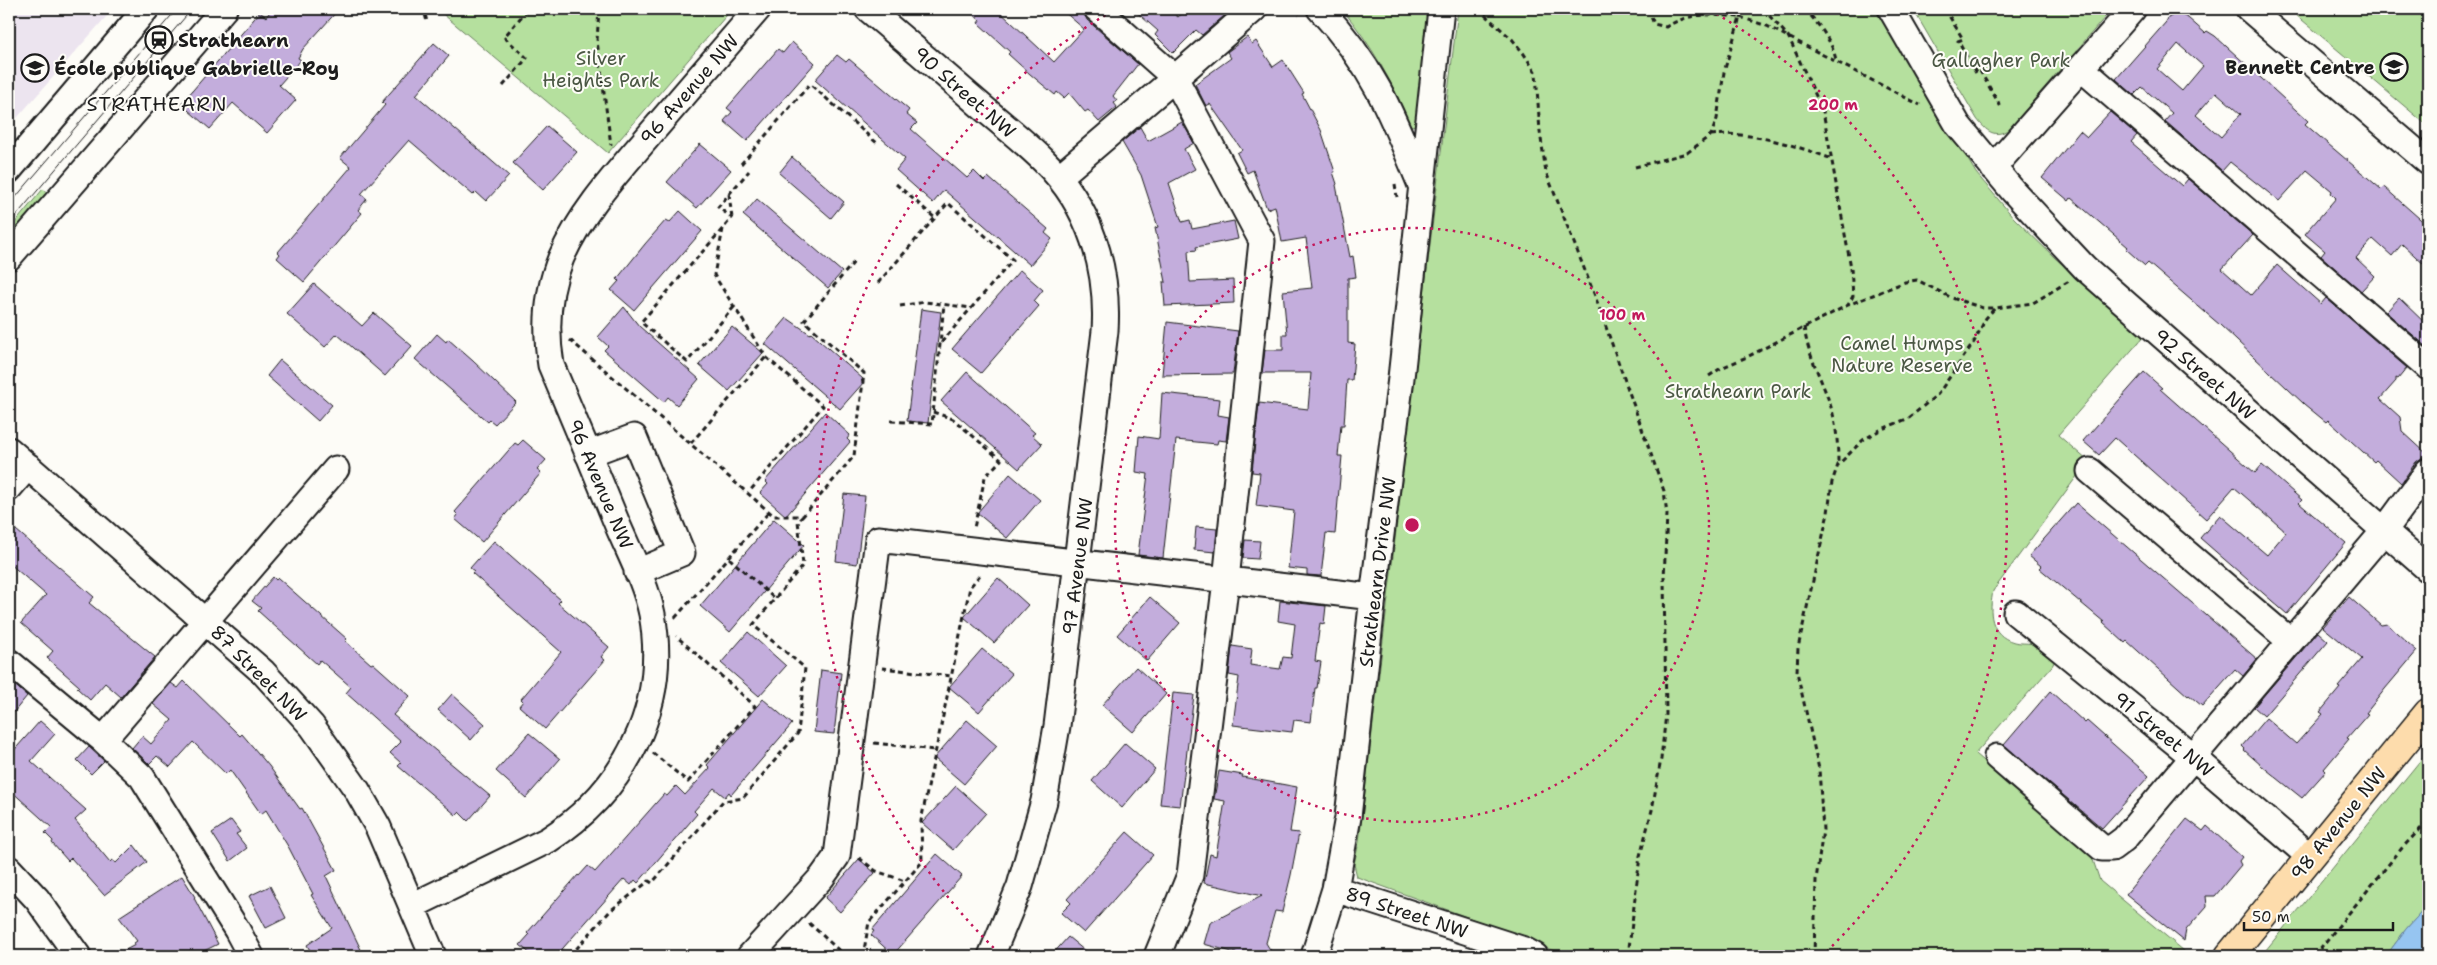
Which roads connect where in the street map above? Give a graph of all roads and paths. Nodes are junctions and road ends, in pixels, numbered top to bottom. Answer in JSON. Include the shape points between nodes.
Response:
{"nodes":[{"id":1,"x":146,"y":9,"type":"edge"},
{"id":2,"x":224,"y":9,"type":"edge"},
{"id":3,"x":419,"y":9,"type":"edge"},
{"id":4,"x":528,"y":9,"type":"edge"},
{"id":5,"x":599,"y":9,"type":"edge"},
{"id":6,"x":758,"y":9,"type":"edge"},
{"id":7,"x":868,"y":9,"type":"edge"},
{"id":8,"x":1097,"y":9,"type":"edge"},
{"id":9,"x":1254,"y":9,"type":"edge"},
{"id":10,"x":1292,"y":9,"type":"edge"},
{"id":11,"x":1441,"y":9,"type":"edge"},
{"id":12,"x":1478,"y":9,"type":"edge"},
{"id":13,"x":1648,"y":9,"type":"edge"},
{"id":14,"x":1763,"y":9,"type":"edge"},
{"id":15,"x":1805,"y":9,"type":"edge"},
{"id":16,"x":1891,"y":9,"type":"edge"},
{"id":17,"x":1945,"y":9,"type":"edge"},
{"id":18,"x":2133,"y":9,"type":"edge"},
{"id":19,"x":2250,"y":9,"type":"edge"},
{"id":20,"x":1312,"y":15,"type":"edge"},
{"id":21,"x":1740,"y":17,"type":"junction"},
{"id":22,"x":428,"y":22,"type":"dead end"},
{"id":23,"x":1788,"y":36,"type":"junction"},
{"id":24,"x":1836,"y":61,"type":"junction"},
{"id":25,"x":2081,"y":68,"type":"junction"},
{"id":26,"x":1175,"y":78,"type":"junction"},
{"id":27,"x":503,"y":86,"type":"dead end"},
{"id":28,"x":1923,"y":107,"type":"dead end"},
{"id":29,"x":2001,"y":107,"type":"dead end"},
{"id":30,"x":1711,"y":136,"type":"junction"},
{"id":31,"x":878,"y":144,"type":"dead end"},
{"id":32,"x":610,"y":149,"type":"dead end"},
{"id":33,"x":1832,"y":159,"type":"junction"},
{"id":34,"x":2428,"y":162,"type":"edge"},
{"id":35,"x":741,"y":164,"type":"dead end"},
{"id":36,"x":1635,"y":167,"type":"dead end"},
{"id":37,"x":1993,"y":168,"type":"junction"},
{"id":38,"x":9,"y":170,"type":"edge"},
{"id":39,"x":748,"y":171,"type":"dead end"},
{"id":40,"x":1059,"y":177,"type":"junction"},
{"id":41,"x":1395,"y":183,"type":"dead end"},
{"id":42,"x":896,"y":184,"type":"dead end"},
{"id":43,"x":1420,"y":184,"type":"junction"},
{"id":44,"x":729,"y":194,"type":"junction"},
{"id":45,"x":1397,"y":202,"type":"dead end"},
{"id":46,"x":732,"y":218,"type":"junction"},
{"id":47,"x":935,"y":218,"type":"junction"},
{"id":48,"x":723,"y":228,"type":"junction"},
{"id":49,"x":9,"y":257,"type":"edge"},
{"id":50,"x":854,"y":262,"type":"dead end"},
{"id":51,"x":2085,"y":268,"type":"junction"},
{"id":52,"x":878,"y":283,"type":"dead end"},
{"id":53,"x":944,"y":304,"type":"junction"},
{"id":54,"x":1848,"y":305,"type":"junction"},
{"id":55,"x":900,"y":306,"type":"dead end"},
{"id":56,"x":734,"y":307,"type":"junction"},
{"id":57,"x":972,"y":308,"type":"junction"},
{"id":58,"x":1995,"y":308,"type":"junction"},
{"id":59,"x":1804,"y":327,"type":"junction"},
{"id":60,"x":569,"y":340,"type":"dead end"},
{"id":61,"x":940,"y":344,"type":"junction"},
{"id":62,"x":766,"y":357,"type":"junction"},
{"id":63,"x":2428,"y":367,"type":"edge"},
{"id":64,"x":1709,"y":376,"type":"dead end"},
{"id":65,"x":933,"y":412,"type":"junction"},
{"id":66,"x":891,"y":421,"type":"dead end"},
{"id":67,"x":691,"y":443,"type":"junction"},
{"id":68,"x":9,"y":450,"type":"edge"},
{"id":69,"x":588,"y":454,"type":"junction"},
{"id":70,"x":1838,"y":465,"type":"junction"},
{"id":71,"x":28,"y":466,"type":"junction"},
{"id":72,"x":336,"y":469,"type":"dead end"},
{"id":73,"x":2090,"y":471,"type":"dead end"},
{"id":74,"x":2428,"y":472,"type":"edge"},
{"id":75,"x":9,"y":488,"type":"edge"},
{"id":76,"x":748,"y":493,"type":"junction"},
{"id":77,"x":769,"y":512,"type":"junction"},
{"id":78,"x":803,"y":516,"type":"junction"},
{"id":79,"x":2384,"y":531,"type":"junction"},
{"id":80,"x":972,"y":551,"type":"junction"},
{"id":81,"x":729,"y":558,"type":"junction"},
{"id":82,"x":1077,"y":564,"type":"junction"},
{"id":83,"x":2428,"y":569,"type":"edge"},
{"id":84,"x":637,"y":572,"type":"junction"},
{"id":85,"x":1226,"y":580,"type":"junction"},
{"id":86,"x":1373,"y":597,"type":"junction"},
{"id":87,"x":775,"y":598,"type":"junction"},
{"id":88,"x":2016,"y":613,"type":"dead end"},
{"id":89,"x":205,"y":620,"type":"junction"},
{"id":90,"x":670,"y":624,"type":"dead end"},
{"id":91,"x":670,"y":631,"type":"dead end"},
{"id":92,"x":2290,"y":641,"type":"junction"},
{"id":93,"x":9,"y":662,"type":"edge"},
{"id":94,"x":862,"y":666,"type":"junction"},
{"id":95,"x":951,"y":676,"type":"junction"},
{"id":96,"x":2428,"y":713,"type":"edge"},
{"id":97,"x":103,"y":740,"type":"junction"},
{"id":98,"x":852,"y":741,"type":"junction"},
{"id":99,"x":935,"y":750,"type":"junction"},
{"id":100,"x":650,"y":751,"type":"dead end"},
{"id":101,"x":2192,"y":756,"type":"junction"},
{"id":102,"x":1997,"y":757,"type":"dead end"},
{"id":103,"x":2428,"y":821,"type":"edge"},
{"id":104,"x":839,"y":841,"type":"junction"},
{"id":105,"x":2310,"y":857,"type":"junction"},
{"id":106,"x":9,"y":869,"type":"edge"},
{"id":107,"x":905,"y":881,"type":"junction"},
{"id":108,"x":1335,"y":889,"type":"junction"},
{"id":109,"x":412,"y":906,"type":"junction"},
{"id":110,"x":794,"y":908,"type":"junction"},
{"id":111,"x":1480,"y":947,"type":"edge"},
{"id":112,"x":78,"y":956,"type":"edge"},
{"id":113,"x":251,"y":956,"type":"edge"},
{"id":114,"x":434,"y":956,"type":"edge"},
{"id":115,"x":570,"y":956,"type":"edge"},
{"id":116,"x":750,"y":956,"type":"edge"},
{"id":117,"x":845,"y":956,"type":"edge"},
{"id":118,"x":863,"y":956,"type":"edge"},
{"id":119,"x":991,"y":956,"type":"edge"},
{"id":120,"x":1157,"y":956,"type":"edge"},
{"id":121,"x":1314,"y":956,"type":"edge"},
{"id":122,"x":1535,"y":956,"type":"edge"},
{"id":123,"x":1628,"y":956,"type":"edge"},
{"id":124,"x":1814,"y":956,"type":"edge"},
{"id":125,"x":2229,"y":956,"type":"edge"},
{"id":126,"x":2314,"y":956,"type":"edge"}],
"edges":[{"from":1,"to":38,"type":"street"},
{"from":2,"to":49,"type":"street"},
{"from":3,"to":22,"type":"path"},
{"from":4,"to":27,"type":"path","via":[[504,37],[527,58]]},
{"from":5,"to":32,"type":"path","via":[[597,41]]},
{"from":6,"to":69,"type":"street","name":"96 Avenue NW","via":[[611,180],[580,223],[561,258],[550,296],[549,351],[551,365]]},
{"from":7,"to":40,"type":"street","name":"90 Street NW","via":[[1029,147]]},
{"from":8,"to":26,"type":"street"},
{"from":9,"to":26,"type":"street"},
{"from":10,"to":20,"type":"path"},
{"from":11,"to":43,"type":"street","name":"Strathearn Drive NW"},
{"from":12,"to":123,"type":"path","via":[[1512,39],[1536,73],[1546,172],[1664,490],[1667,514],[1664,578],[1666,714],[1662,759],[1640,856]]},
{"from":13,"to":21,"type":"path","via":[[1654,24],[1666,26],[1698,14]]},
{"from":14,"to":23,"type":"path"},
{"from":15,"to":24,"type":"path","via":[[1826,37]]},
{"from":16,"to":37,"type":"street","name":"92 Street NW","via":[[1958,125]]},
{"from":17,"to":29,"type":"path","via":[[1963,39],[1958,41],[1976,73],[1980,71]]},
{"from":18,"to":25,"type":"street"},
{"from":19,"to":34,"type":"street"},
{"from":20,"to":43,"type":"street","name":"Strathearn Drive NW","via":[[1353,47],[1381,92]]},
{"from":21,"to":23,"type":"path"},
{"from":21,"to":30,"type":"path","via":[[1724,72]]},
{"from":23,"to":24,"type":"path"},
{"from":23,"to":33,"type":"path","via":[[1823,111]]},
{"from":24,"to":28,"type":"path"},
{"from":25,"to":37,"type":"street"},
{"from":25,"to":63,"type":"street"},
{"from":26,"to":40,"type":"street"},
{"from":26,"to":85,"type":"street","via":[[1262,241]]},
{"from":30,"to":33,"type":"path","via":[[1764,139]]},
{"from":30,"to":36,"type":"path","via":[[1687,153]]},
{"from":31,"to":35,"type":"path","via":[[810,84]]},
{"from":33,"to":54,"type":"path","via":[[1851,268],[1852,296]]},
{"from":37,"to":51,"type":"street","name":"92 Street NW"},
{"from":39,"to":44,"type":"path"},
{"from":40,"to":82,"type":"street","name":"97 Avenue NW","via":[[1090,229],[1103,273],[1106,302]]},
{"from":41,"to":45,"type":"path"},
{"from":42,"to":47,"type":"path"},
{"from":43,"to":86,"type":"street","name":"Strathearn Drive NW","via":[[1401,378]]},
{"from":44,"to":46,"type":"path"},
{"from":44,"to":46,"type":"path","via":[[718,207]]},
{"from":46,"to":48,"type":"path"},
{"from":47,"to":52,"type":"path"},
{"from":47,"to":57,"type":"path","via":[[948,203],[1013,260]]},
{"from":48,"to":56,"type":"path","via":[[714,275]]},
{"from":48,"to":56,"type":"path","via":[[641,322],[687,362]]},
{"from":50,"to":78,"type":"path","via":[[804,322],[864,373],[854,456]]},
{"from":51,"to":58,"type":"path","via":[[2033,303]]},
{"from":51,"to":79,"type":"street","name":"92 Street NW"},
{"from":53,"to":55,"type":"path","via":[[925,302]]},
{"from":53,"to":57,"type":"path"},
{"from":53,"to":61,"type":"path"},
{"from":54,"to":58,"type":"path","via":[[1917,280],[1952,298],[1983,308]]},
{"from":54,"to":59,"type":"path"},
{"from":56,"to":62,"type":"path"},
{"from":57,"to":61,"type":"path"},
{"from":58,"to":70,"type":"path","via":[[1946,384],[1909,418],[1863,440]]},
{"from":59,"to":64,"type":"path"},
{"from":59,"to":70,"type":"path","via":[[1806,341],[1833,414]]},
{"from":60,"to":67,"type":"path"},
{"from":61,"to":65,"type":"path"},
{"from":62,"to":67,"type":"path"},
{"from":62,"to":76,"type":"path","via":[[823,406]]},
{"from":65,"to":66,"type":"path","via":[[932,424]]},
{"from":65,"to":80,"type":"path","via":[[953,419],[1001,460],[985,477]]},
{"from":67,"to":76,"type":"path"},
{"from":68,"to":71,"type":"street","name":"87 Street NW"},
{"from":69,"to":84,"type":"street","name":"96 Avenue NW"},
{"from":69,"to":84,"type":"street","via":[[634,437],[682,553]]},
{"from":70,"to":124,"type":"path","via":[[1798,648],[1797,672],[1819,769],[1823,830],[1816,880]]},
{"from":71,"to":75,"type":"street"},
{"from":71,"to":89,"type":"street","name":"87 Street NW"},
{"from":72,"to":89,"type":"street"},
{"from":73,"to":92,"type":"street"},
{"from":74,"to":79,"type":"street"},
{"from":76,"to":77,"type":"path"},
{"from":77,"to":78,"type":"path","via":[[774,516]]},
{"from":77,"to":81,"type":"path"},
{"from":78,"to":87,"type":"path","via":[[798,521],[803,565]]},
{"from":79,"to":83,"type":"street","name":"92 Street NW"},
{"from":79,"to":92,"type":"street"},
{"from":80,"to":82,"type":"street"},
{"from":80,"to":94,"type":"street","via":[[878,540]]},
{"from":80,"to":95,"type":"path","via":[[980,575],[970,587]]},
{"from":81,"to":87,"type":"path"},
{"from":81,"to":90,"type":"path"},
{"from":82,"to":85,"type":"street"},
{"from":82,"to":119,"type":"street","name":"97 Avenue NW","via":[[1057,726],[1044,801],[1020,886]]},
{"from":84,"to":109,"type":"street","name":"96 Avenue NW","via":[[652,612],[656,663],[647,714],[616,778],[585,812],[548,840]]},
{"from":85,"to":86,"type":"street"},
{"from":85,"to":120,"type":"street","via":[[1190,875]]},
{"from":86,"to":108,"type":"street","name":"Strathearn Drive NW","via":[[1348,817]]},
{"from":87,"to":115,"type":"path","via":[[753,625],[805,668],[798,733],[743,798],[723,801],[652,883],[649,881],[610,911]]},
{"from":88,"to":101,"type":"street","name":"91 Street NW"},
{"from":89,"to":97,"type":"street"},
{"from":89,"to":109,"type":"street","name":"87 Street NW","via":[[288,698],[334,754],[378,827]]},
{"from":91,"to":100,"type":"path","via":[[755,706],[688,782]]},
{"from":92,"to":101,"type":"street"},
{"from":93,"to":97,"type":"street"},
{"from":94,"to":95,"type":"path"},
{"from":94,"to":98,"type":"street"},
{"from":95,"to":99,"type":"path"},
{"from":96,"to":105,"type":"main road","name":"98 Avenue NW"},
{"from":97,"to":113,"type":"street","via":[[142,777]]},
{"from":98,"to":99,"type":"path"},
{"from":98,"to":104,"type":"street"},
{"from":99,"to":107,"type":"path","via":[[921,821],[922,862]]},
{"from":101,"to":102,"type":"street","via":[[2124,839],[2112,848],[2102,848]]},
{"from":101,"to":105,"type":"street","name":"91 Street NW"},
{"from":103,"to":126,"type":"path"},
{"from":104,"to":107,"type":"path","via":[[876,871]]},
{"from":104,"to":110,"type":"street","via":[[837,856]]},
{"from":105,"to":125,"type":"main road","name":"98 Avenue NW"},
{"from":106,"to":112,"type":"street","via":[[37,899]]},
{"from":107,"to":118,"type":"path","via":[[868,922]]},
{"from":108,"to":111,"type":"street","name":"89 Street NW"},
{"from":108,"to":121,"type":"street","name":"Strathearn Drive NW"},
{"from":109,"to":114,"type":"street","name":"87 Street NW"},
{"from":110,"to":116,"type":"street"},
{"from":110,"to":117,"type":"path"},
{"from":111,"to":122,"type":"street","name":"89 Street NW"}]}
